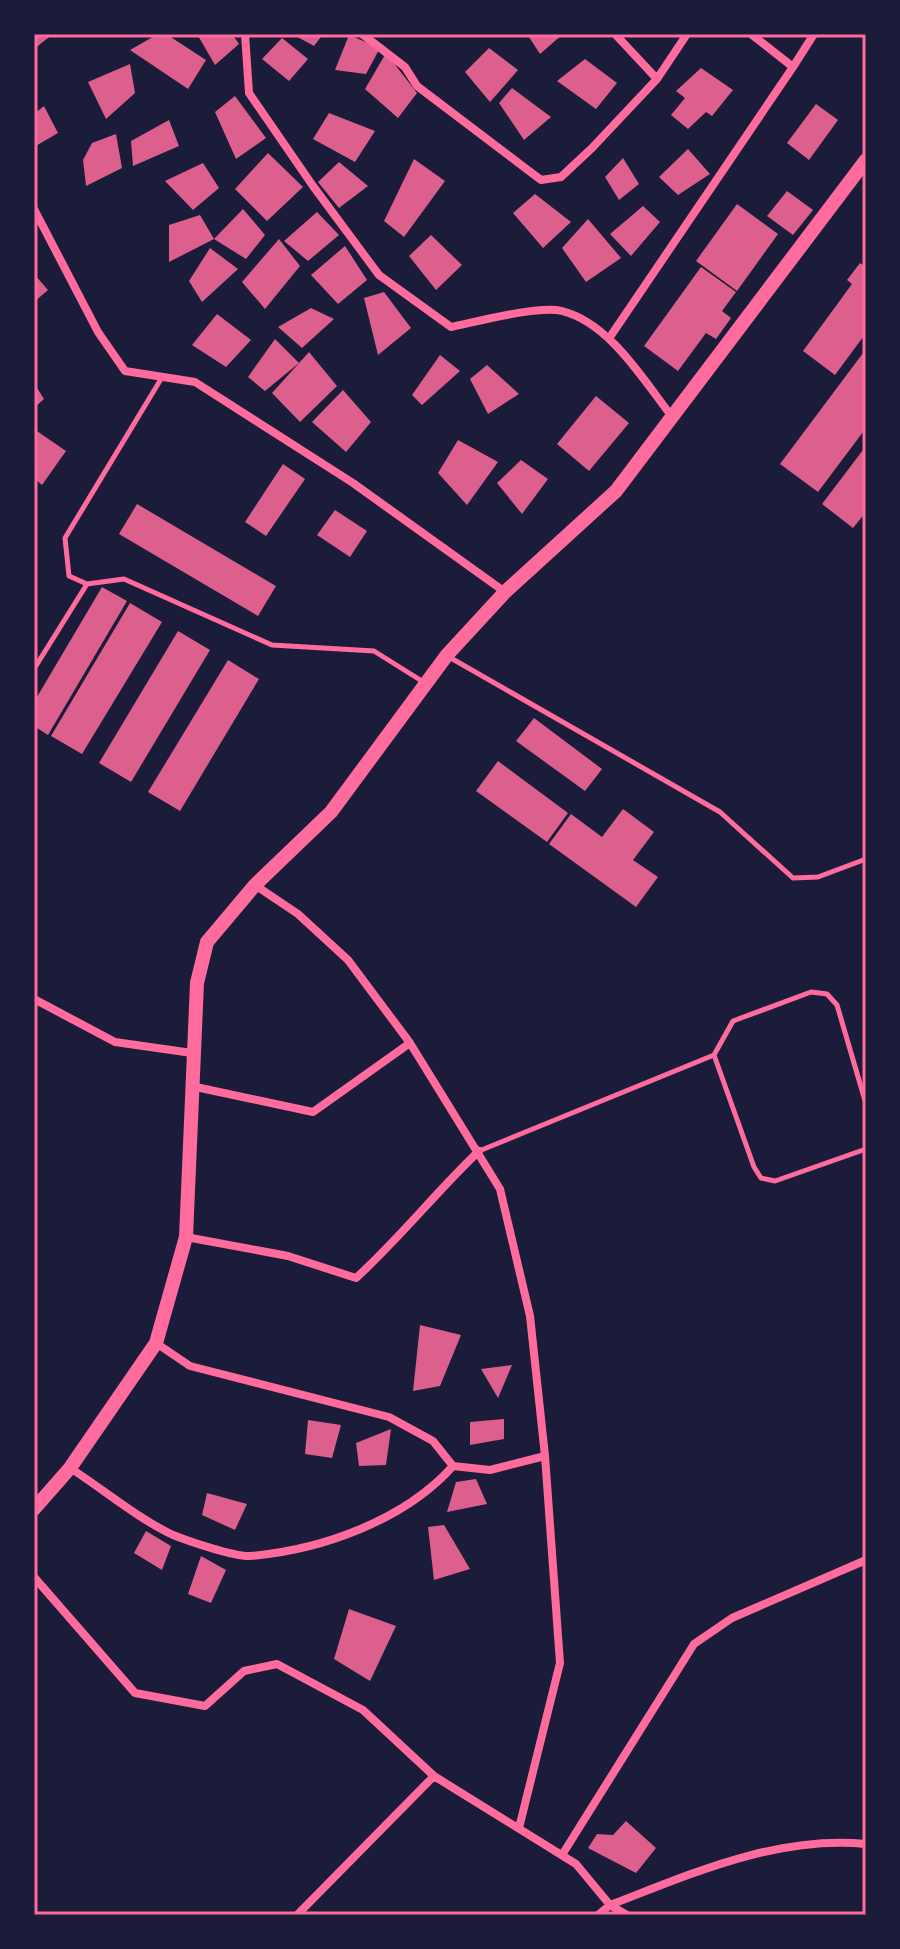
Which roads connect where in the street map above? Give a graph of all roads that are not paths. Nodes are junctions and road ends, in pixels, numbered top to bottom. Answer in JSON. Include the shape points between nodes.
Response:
{"nodes":[{"id":1,"x":245,"y":34,"type":"edge"},
{"id":2,"x":362,"y":34,"type":"edge"},
{"id":3,"x":615,"y":34,"type":"edge"},
{"id":4,"x":687,"y":34,"type":"edge"},
{"id":5,"x":751,"y":34,"type":"edge"},
{"id":6,"x":814,"y":34,"type":"edge"},
{"id":7,"x":793,"y":67,"type":"junction"},
{"id":8,"x":657,"y":79,"type":"junction"},
{"id":9,"x":866,"y":160,"type":"edge"},
{"id":10,"x":34,"y":209,"type":"edge"},
{"id":11,"x":610,"y":337,"type":"junction"},
{"id":12,"x":161,"y":379,"type":"junction"},
{"id":13,"x":673,"y":418,"type":"junction"},
{"id":14,"x":87,"y":584,"type":"junction"},
{"id":15,"x":505,"y":592,"type":"junction"},
{"id":16,"x":447,"y":655,"type":"junction"},
{"id":17,"x":34,"y":669,"type":"edge"},
{"id":18,"x":426,"y":683,"type":"junction"},
{"id":19,"x":866,"y":859,"type":"edge"},
{"id":20,"x":255,"y":885,"type":"junction"},
{"id":21,"x":34,"y":999,"type":"edge"},
{"id":22,"x":410,"y":1043,"type":"junction"},
{"id":23,"x":192,"y":1053,"type":"junction"},
{"id":24,"x":714,"y":1055,"type":"junction"},
{"id":25,"x":191,"y":1085,"type":"junction"},
{"id":26,"x":866,"y":1104,"type":"edge"},
{"id":27,"x":866,"y":1149,"type":"edge"},
{"id":28,"x":479,"y":1151,"type":"junction"},
{"id":29,"x":186,"y":1237,"type":"junction"},
{"id":30,"x":156,"y":1343,"type":"junction"},
{"id":31,"x":545,"y":1456,"type":"junction"},
{"id":32,"x":453,"y":1466,"type":"junction"},
{"id":33,"x":70,"y":1468,"type":"junction"},
{"id":34,"x":34,"y":1509,"type":"edge"},
{"id":35,"x":866,"y":1560,"type":"edge"},
{"id":36,"x":34,"y":1577,"type":"edge"},
{"id":37,"x":434,"y":1776,"type":"junction"},
{"id":38,"x":519,"y":1828,"type":"junction"},
{"id":39,"x":866,"y":1844,"type":"edge"},
{"id":40,"x":562,"y":1855,"type":"junction"},
{"id":41,"x":610,"y":1905,"type":"junction"},
{"id":42,"x":297,"y":1915,"type":"edge"},
{"id":43,"x":598,"y":1915,"type":"edge"},
{"id":44,"x":627,"y":1915,"type":"edge"}],
"edges":[{"from":1,"to":11,"type":"street","via":[[249,93],[379,275],[451,327],[561,310]]},
{"from":2,"to":8,"type":"street","via":[[405,67],[417,86],[541,180],[561,177]]},
{"from":3,"to":8,"type":"street"},
{"from":4,"to":8,"type":"street"},
{"from":5,"to":7,"type":"street"},
{"from":6,"to":7,"type":"street"},
{"from":7,"to":11,"type":"street"},
{"from":9,"to":13,"type":"street"},
{"from":10,"to":12,"type":"street","via":[[98,332],[125,371]]},
{"from":11,"to":13,"type":"street"},
{"from":12,"to":14,"type":"lane","via":[[65,538],[69,576]]},
{"from":12,"to":15,"type":"street","via":[[195,382],[353,483]]},
{"from":13,"to":15,"type":"street","via":[[616,491]]},
{"from":14,"to":17,"type":"lane"},
{"from":14,"to":18,"type":"lane","via":[[124,579],[272,645],[374,651]]},
{"from":15,"to":16,"type":"street"},
{"from":16,"to":18,"type":"street"},
{"from":16,"to":19,"type":"lane","via":[[720,812],[793,878],[818,877]]},
{"from":18,"to":20,"type":"street","via":[[331,812]]},
{"from":20,"to":22,"type":"street","via":[[298,914],[348,960]]},
{"from":20,"to":23,"type":"street","via":[[207,942],[197,983]]},
{"from":21,"to":23,"type":"street","via":[[115,1042]]},
{"from":22,"to":25,"type":"street","via":[[313,1112]]},
{"from":22,"to":28,"type":"street"},
{"from":23,"to":25,"type":"street"},
{"from":24,"to":26,"type":"lane","via":[[733,1021],[811,992],[827,994],[837,1005]]},
{"from":24,"to":27,"type":"lane","via":[[761,1178],[775,1181]]},
{"from":24,"to":28,"type":"lane"},
{"from":25,"to":29,"type":"street"},
{"from":28,"to":29,"type":"street","via":[[400,1239],[356,1278],[288,1256]]},
{"from":28,"to":31,"type":"street","via":[[500,1189],[530,1316]]},
{"from":29,"to":30,"type":"street"},
{"from":30,"to":32,"type":"street","via":[[190,1366],[389,1417],[433,1441]]},
{"from":30,"to":33,"type":"street"},
{"from":31,"to":32,"type":"street","via":[[490,1470]]},
{"from":31,"to":38,"type":"street","via":[[560,1663]]},
{"from":32,"to":33,"type":"street","via":[[431,1491],[389,1517],[321,1541],[247,1556],[173,1534]]},
{"from":33,"to":34,"type":"street"},
{"from":35,"to":40,"type":"street","via":[[732,1618],[694,1644]]},
{"from":36,"to":37,"type":"street","via":[[135,1693],[205,1706],[244,1671],[277,1664],[363,1710]]},
{"from":37,"to":38,"type":"street"},
{"from":37,"to":42,"type":"street"},
{"from":38,"to":40,"type":"street"},
{"from":39,"to":41,"type":"street","via":[[837,1841],[738,1857]]},
{"from":40,"to":41,"type":"street"},
{"from":41,"to":43,"type":"street"},
{"from":41,"to":44,"type":"street"}]}
